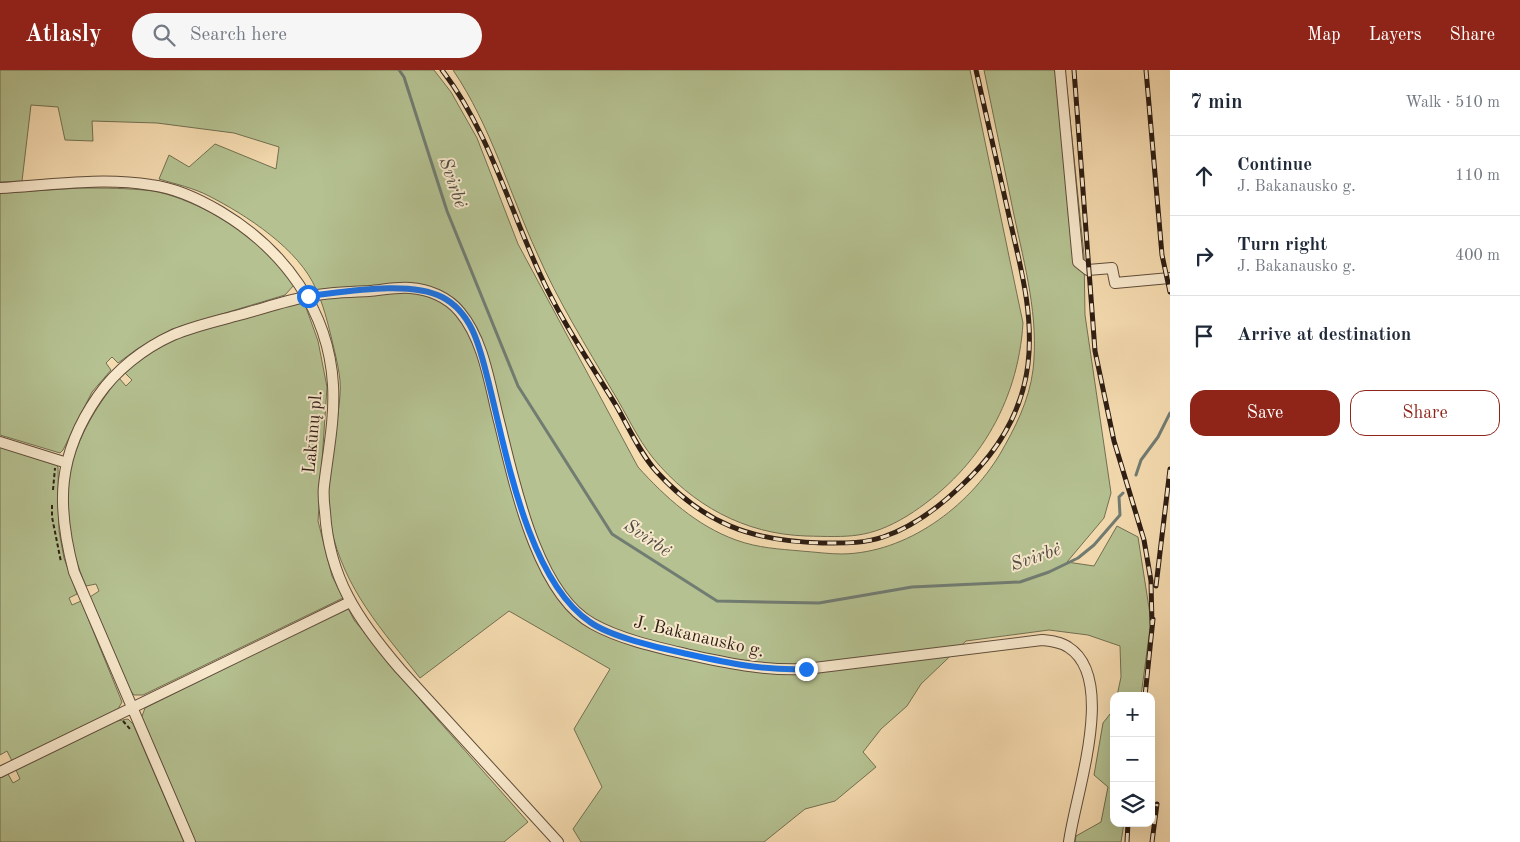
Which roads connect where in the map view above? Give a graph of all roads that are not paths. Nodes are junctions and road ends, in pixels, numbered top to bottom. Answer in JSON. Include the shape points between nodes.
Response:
{"nodes":[{"id":1,"x":1060,"y":70,"type":"edge"},
{"id":2,"x":0,"y":188,"type":"edge"},
{"id":3,"x":1170,"y":278,"type":"edge"},
{"id":4,"x":308,"y":296,"type":"junction"},
{"id":5,"x":0,"y":442,"type":"edge"},
{"id":6,"x":62,"y":462,"type":"junction"},
{"id":7,"x":350,"y":602,"type":"junction"},
{"id":8,"x":132,"y":707,"type":"junction"},
{"id":9,"x":0,"y":772,"type":"edge"},
{"id":10,"x":190,"y":842,"type":"edge"},
{"id":11,"x":558,"y":842,"type":"edge"},
{"id":12,"x":1069,"y":842,"type":"edge"}],
"edges":[{"from":1,"to":3,"type":"street","via":[[1078,262],[1088,270],[1112,268],[1115,283]]},
{"from":2,"to":4,"type":"street","name":"Lakūnų pl.","via":[[133,182],[171,189],[214,209],[256,236],[271,248]]},
{"from":4,"to":6,"type":"street","name":"J. Bakanausko g.","via":[[190,329],[146,350],[127,364],[99,394]]},
{"from":4,"to":7,"type":"street","name":"Lakūnų pl.","via":[[328,351],[333,382],[334,412],[324,488],[326,538]]},
{"from":4,"to":12,"type":"street","name":"J. Bakanausko g.","via":[[409,288],[430,292],[457,308],[472,327],[481,352],[518,498],[532,538],[560,594],[591,624],[669,650],[774,670],[815,668],[1017,641],[1042,640],[1068,646],[1084,665],[1093,708]]},
{"from":5,"to":6,"type":"street"},
{"from":6,"to":8,"type":"street","name":"J. Bakanausko g.","via":[[66,544],[74,572]]},
{"from":7,"to":8,"type":"street"},
{"from":7,"to":11,"type":"street","name":"Lakūnų pl.","via":[[374,639]]},
{"from":8,"to":9,"type":"street"},
{"from":8,"to":10,"type":"street","name":"J. Bakanausko g."}]}
